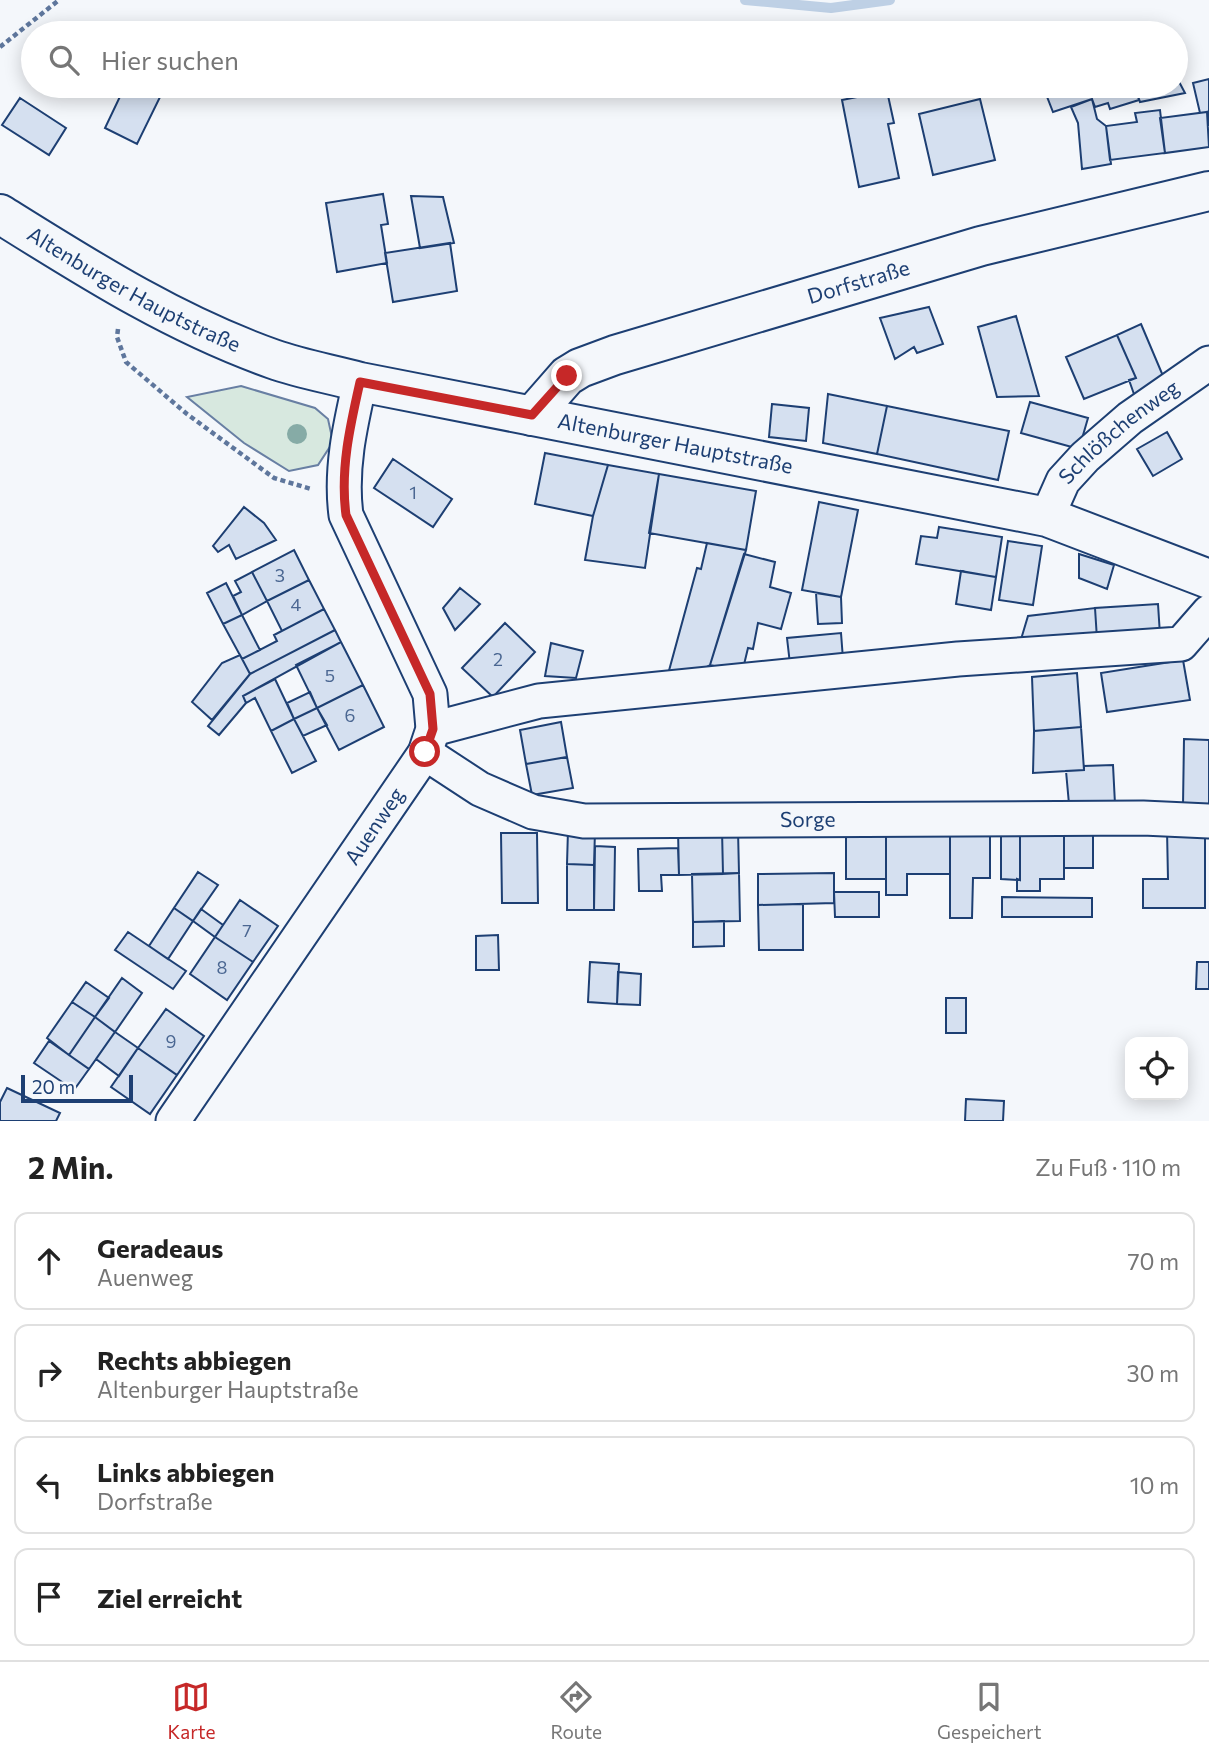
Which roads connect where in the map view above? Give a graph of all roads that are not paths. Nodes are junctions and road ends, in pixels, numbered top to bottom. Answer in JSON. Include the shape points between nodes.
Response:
{"nodes":[{"id":1,"x":1209,"y":191,"type":"edge"},
{"id":2,"x":0,"y":214,"type":"edge"},
{"id":3,"x":1209,"y":363,"type":"edge"},
{"id":4,"x":360,"y":382,"type":"junction"},
{"id":5,"x":532,"y":415,"type":"junction"},
{"id":6,"x":1047,"y":517,"type":"junction"},
{"id":7,"x":1209,"y":579,"type":"edge"},
{"id":8,"x":1209,"y":612,"type":"edge"},
{"id":9,"x":429,"y":741,"type":"junction"},
{"id":10,"x":1209,"y":821,"type":"edge"},
{"id":11,"x":173,"y":1121,"type":"edge"}],
"edges":[{"from":1,"to":5,"type":"main road","name":"Dorfstraße","via":[[981,246],[615,355],[567,376]]},
{"from":2,"to":4,"type":"main road","name":"Altenburger Hauptstraße","via":[[173,317],[275,360]]},
{"from":3,"to":6,"type":"street","name":"Schlößchenweg","via":[[1130,418],[1085,457],[1063,481]]},
{"from":4,"to":5,"type":"main road","name":"Altenburger Hauptstraße"},
{"from":4,"to":9,"type":"street","via":[[345,459],[346,515],[430,694]]},
{"from":5,"to":6,"type":"main road","name":"Altenburger Hauptstraße"},
{"from":6,"to":7,"type":"main road","name":"Altenburger Hauptstraße"},
{"from":8,"to":9,"type":"street","via":[[1181,644],[958,659],[539,701]]},
{"from":9,"to":10,"type":"street","name":"Sorge","via":[[480,789],[533,812],[584,821]]},
{"from":9,"to":11,"type":"street","name":"Auenweg"}]}
